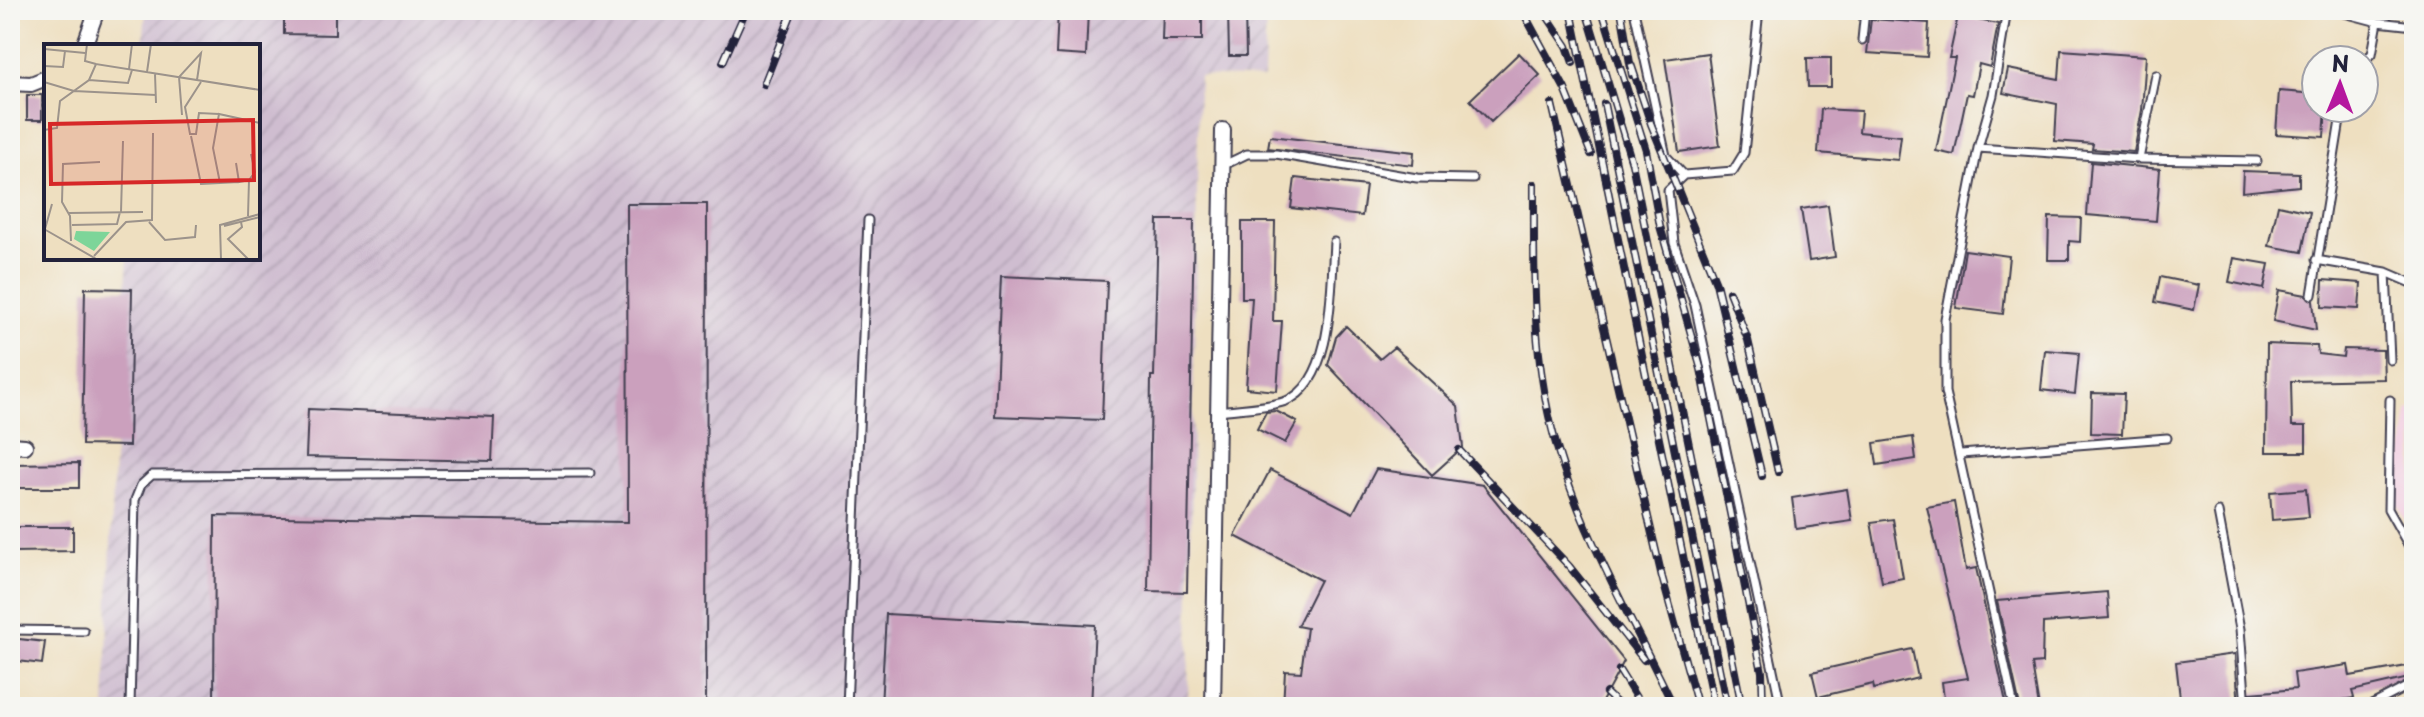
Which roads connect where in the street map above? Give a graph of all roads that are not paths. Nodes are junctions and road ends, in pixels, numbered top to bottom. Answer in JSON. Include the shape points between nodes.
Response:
{"nodes":[{"id":1,"x":97,"y":10,"type":"edge"},
{"id":2,"x":1634,"y":10,"type":"edge"},
{"id":3,"x":1759,"y":10,"type":"edge"},
{"id":4,"x":1865,"y":10,"type":"edge"},
{"id":5,"x":2007,"y":10,"type":"edge"},
{"id":6,"x":2333,"y":10,"type":"edge"},
{"id":7,"x":2378,"y":22,"type":"junction"},
{"id":8,"x":2414,"y":26,"type":"edge"},
{"id":9,"x":1862,"y":40,"type":"dead end"},
{"id":10,"x":85,"y":44,"type":"edge"},
{"id":11,"x":2374,"y":44,"type":"edge"},
{"id":12,"x":2156,"y":75,"type":"dead end"},
{"id":13,"x":44,"y":79,"type":"edge"},
{"id":14,"x":10,"y":83,"type":"edge"},
{"id":15,"x":2340,"y":124,"type":"edge"},
{"id":16,"x":1223,"y":130,"type":"dead end"},
{"id":17,"x":1978,"y":148,"type":"junction"},
{"id":18,"x":2139,"y":159,"type":"junction"},
{"id":19,"x":2257,"y":161,"type":"dead end"},
{"id":20,"x":1222,"y":166,"type":"junction"},
{"id":21,"x":1684,"y":175,"type":"junction"},
{"id":22,"x":1473,"y":179,"type":"dead end"},
{"id":23,"x":868,"y":220,"type":"dead end"},
{"id":24,"x":1334,"y":242,"type":"dead end"},
{"id":25,"x":2316,"y":260,"type":"junction"},
{"id":26,"x":2386,"y":272,"type":"junction"},
{"id":27,"x":2414,"y":284,"type":"edge"},
{"id":28,"x":2312,"y":295,"type":"dead end"},
{"id":29,"x":2390,"y":360,"type":"dead end"},
{"id":30,"x":2390,"y":400,"type":"dead end"},
{"id":31,"x":1218,"y":411,"type":"junction"},
{"id":32,"x":2167,"y":438,"type":"dead end"},
{"id":33,"x":1961,"y":454,"type":"junction"},
{"id":34,"x":590,"y":473,"type":"dead end"},
{"id":35,"x":2218,"y":512,"type":"dead end"},
{"id":36,"x":2414,"y":555,"type":"edge"},
{"id":37,"x":10,"y":630,"type":"edge"},
{"id":38,"x":84,"y":631,"type":"dead end"},
{"id":39,"x":2414,"y":683,"type":"edge"},
{"id":40,"x":130,"y":707,"type":"edge"},
{"id":41,"x":847,"y":707,"type":"edge"},
{"id":42,"x":1213,"y":707,"type":"edge"},
{"id":43,"x":1781,"y":707,"type":"edge"},
{"id":44,"x":2014,"y":707,"type":"edge"},
{"id":45,"x":2246,"y":707,"type":"edge"},
{"id":46,"x":2368,"y":707,"type":"edge"}],
"edges":[{"from":1,"to":10,"type":"street"},
{"from":2,"to":21,"type":"lane","via":[[1666,156]]},
{"from":3,"to":21,"type":"lane","via":[[1744,153],[1733,171]]},
{"from":4,"to":9,"type":"lane"},
{"from":5,"to":17,"type":"lane"},
{"from":6,"to":7,"type":"lane"},
{"from":7,"to":8,"type":"lane"},
{"from":7,"to":11,"type":"lane"},
{"from":12,"to":18,"type":"lane"},
{"from":13,"to":14,"type":"street"},
{"from":15,"to":25,"type":"lane"},
{"from":16,"to":20,"type":"street"},
{"from":17,"to":18,"type":"lane"},
{"from":17,"to":33,"type":"lane","via":[[1945,319],[1945,392]]},
{"from":18,"to":19,"type":"lane"},
{"from":20,"to":22,"type":"lane","via":[[1247,154],[1276,154],[1417,178]]},
{"from":20,"to":31,"type":"street"},
{"from":21,"to":43,"type":"lane","via":[[1668,190],[1674,243],[1699,319]]},
{"from":23,"to":41,"type":"lane"},
{"from":24,"to":31,"type":"lane","via":[[1328,317],[1318,366],[1307,387],[1286,401]]},
{"from":25,"to":26,"type":"lane"},
{"from":25,"to":28,"type":"lane"},
{"from":26,"to":27,"type":"lane"},
{"from":26,"to":29,"type":"lane"},
{"from":30,"to":36,"type":"lane","via":[[2388,509]]},
{"from":31,"to":42,"type":"street"},
{"from":32,"to":33,"type":"lane"},
{"from":33,"to":44,"type":"lane"},
{"from":34,"to":40,"type":"lane","via":[[152,475],[135,500]]},
{"from":35,"to":45,"type":"lane","via":[[2240,629]]},
{"from":37,"to":38,"type":"lane"},
{"from":39,"to":46,"type":"lane"}]}
